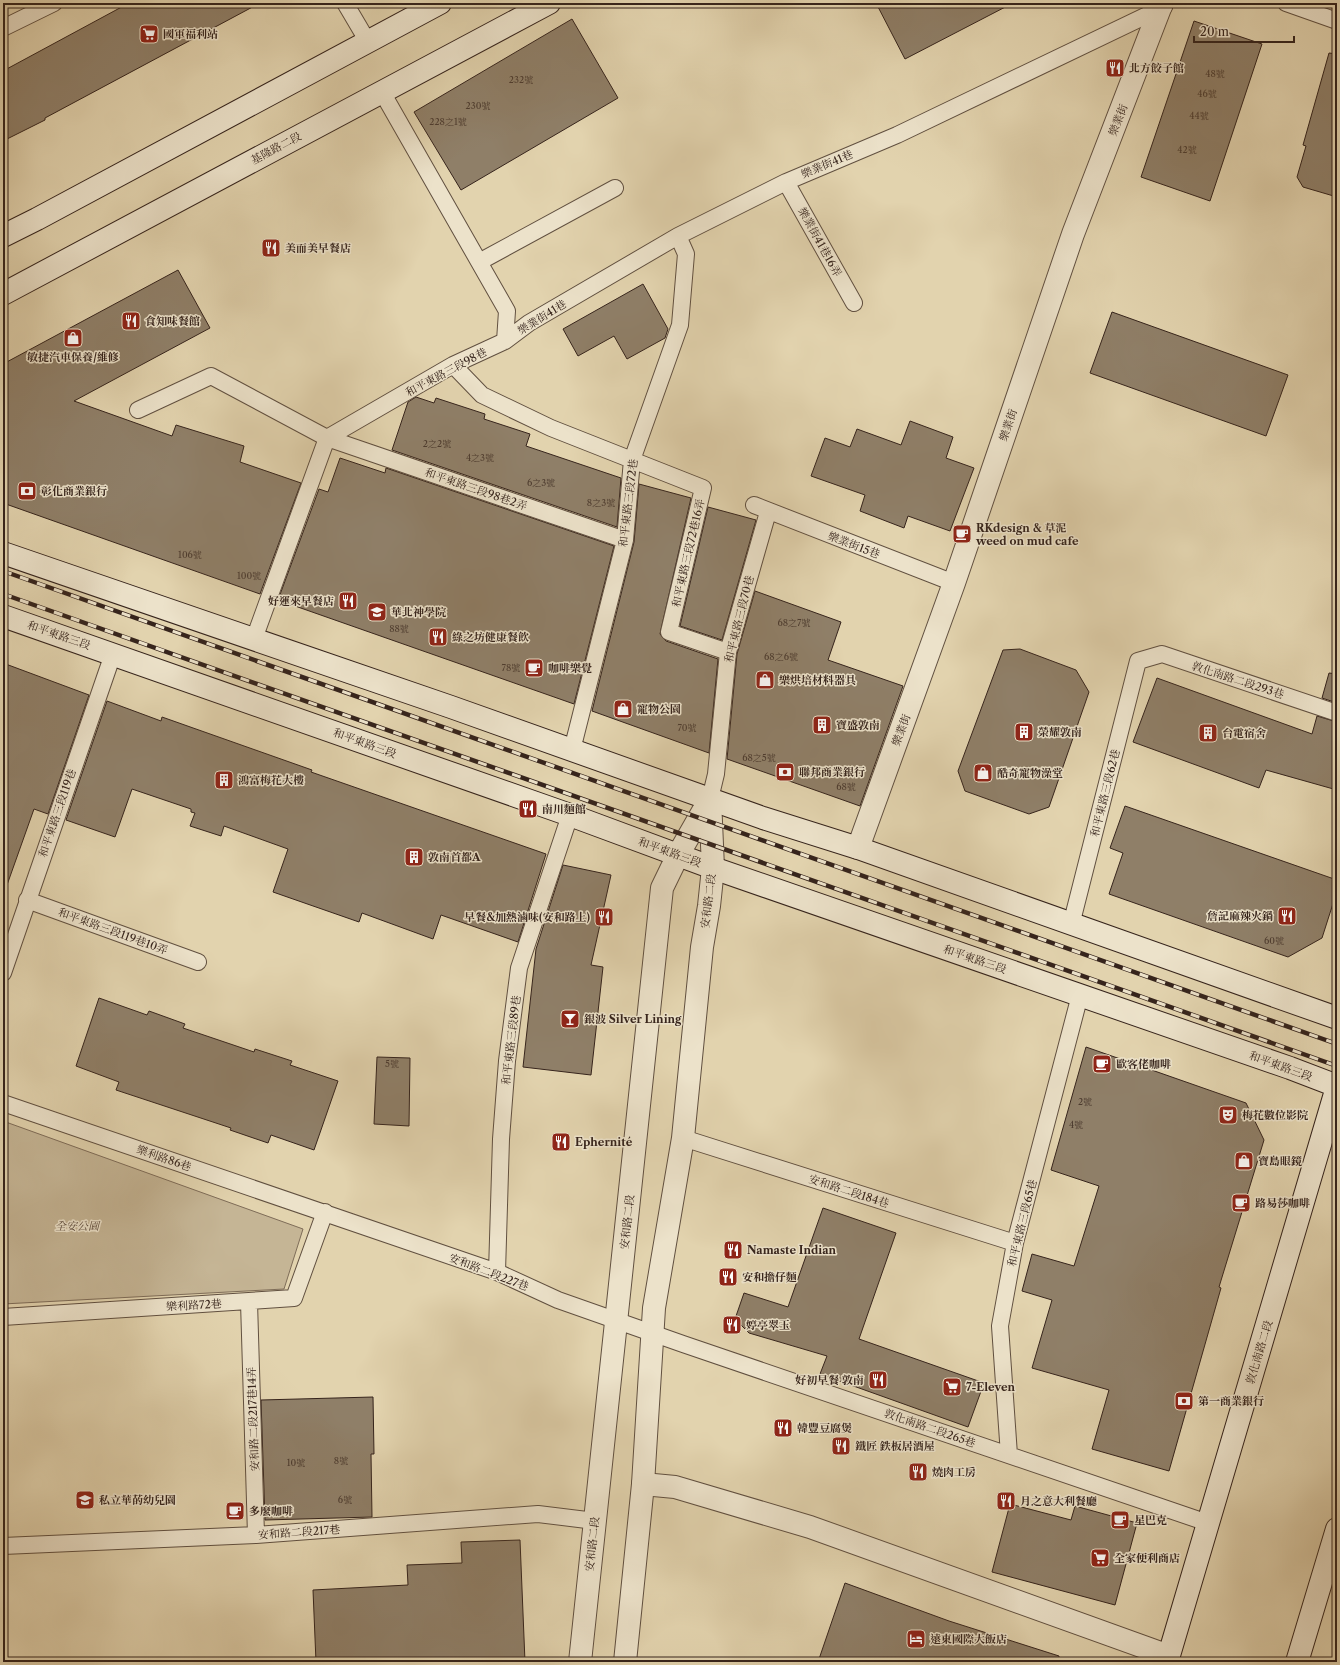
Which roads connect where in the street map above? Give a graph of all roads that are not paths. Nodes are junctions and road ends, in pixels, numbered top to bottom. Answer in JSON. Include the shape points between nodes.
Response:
{"nodes":[{"id":1,"x":54,"y":3,"type":"edge"},
{"id":2,"x":345,"y":3,"type":"edge"},
{"id":3,"x":440,"y":3,"type":"edge"},
{"id":4,"x":549,"y":3,"type":"edge"},
{"id":5,"x":1286,"y":3,"type":"edge"},
{"id":6,"x":1164,"y":5,"type":"edge"},
{"id":7,"x":1337,"y":21,"type":"edge"},
{"id":8,"x":3,"y":28,"type":"edge"},
{"id":9,"x":368,"y":42,"type":"junction"},
{"id":10,"x":382,"y":92,"type":"junction"},
{"id":11,"x":786,"y":182,"type":"junction"},
{"id":12,"x":615,"y":188,"type":"dead end"},
{"id":13,"x":3,"y":236,"type":"edge"},
{"id":14,"x":678,"y":236,"type":"junction"},
{"id":15,"x":479,"y":262,"type":"junction"},
{"id":16,"x":3,"y":294,"type":"edge"},
{"id":17,"x":854,"y":303,"type":"dead end"},
{"id":18,"x":505,"y":341,"type":"junction"},
{"id":19,"x":453,"y":365,"type":"junction"},
{"id":20,"x":138,"y":410,"type":"dead end"},
{"id":21,"x":327,"y":438,"type":"junction"},
{"id":22,"x":632,"y":460,"type":"junction"},
{"id":23,"x":761,"y":508,"type":"joint"},
{"id":24,"x":626,"y":540,"type":"junction"},
{"id":25,"x":3,"y":553,"type":"edge"},
{"id":26,"x":954,"y":583,"type":"junction"},
{"id":27,"x":3,"y":616,"type":"edge"},
{"id":28,"x":254,"y":639,"type":"junction"},
{"id":29,"x":728,"y":652,"type":"junction"},
{"id":30,"x":113,"y":654,"type":"junction"},
{"id":31,"x":1138,"y":662,"type":"joint"},
{"id":32,"x":1337,"y":713,"type":"edge"},
{"id":33,"x":572,"y":750,"type":"junction"},
{"id":34,"x":710,"y":798,"type":"junction"},
{"id":35,"x":570,"y":815,"type":"junction"},
{"id":36,"x":858,"y":848,"type":"junction"},
{"id":37,"x":678,"y":855,"type":"junction"},
{"id":38,"x":713,"y":868,"type":"junction"},
{"id":39,"x":27,"y":900,"type":"junction"},
{"id":40,"x":1072,"y":925,"type":"junction"},
{"id":41,"x":198,"y":962,"type":"dead end"},
{"id":42,"x":3,"y":973,"type":"edge"},
{"id":43,"x":1080,"y":995,"type":"junction"},
{"id":44,"x":1337,"y":1018,"type":"edge"},
{"id":45,"x":1337,"y":1087,"type":"edge"},
{"id":46,"x":3,"y":1103,"type":"edge"},
{"id":47,"x":683,"y":1138,"type":"junction"},
{"id":48,"x":325,"y":1212,"type":"junction"},
{"id":49,"x":1015,"y":1243,"type":"junction"},
{"id":50,"x":497,"y":1272,"type":"junction"},
{"id":51,"x":249,"y":1302,"type":"junction"},
{"id":52,"x":3,"y":1317,"type":"edge"},
{"id":53,"x":616,"y":1319,"type":"junction"},
{"id":54,"x":652,"y":1333,"type":"junction"},
{"id":55,"x":1009,"y":1455,"type":"junction"},
{"id":56,"x":643,"y":1484,"type":"junction"},
{"id":57,"x":595,"y":1521,"type":"junction"},
{"id":58,"x":1208,"y":1523,"type":"junction"},
{"id":59,"x":1337,"y":1529,"type":"edge"},
{"id":60,"x":256,"y":1535,"type":"junction"},
{"id":61,"x":3,"y":1546,"type":"edge"},
{"id":62,"x":1168,"y":1659,"type":"edge"},
{"id":63,"x":580,"y":1662,"type":"edge"},
{"id":64,"x":625,"y":1662,"type":"edge"},
{"id":65,"x":1297,"y":1662,"type":"edge"}],
"edges":[{"from":1,"to":8,"type":"lane"},
{"from":2,"to":9,"type":"lane"},
{"from":3,"to":9,"type":"main road"},
{"from":4,"to":10,"type":"main road","name":"基隆路二段"},
{"from":5,"to":7,"type":"lane"},
{"from":6,"to":11,"type":"lane","name":"樂業街41巷","via":[[897,135]]},
{"from":6,"to":26,"type":"main road","name":"樂業街","via":[[1073,234]]},
{"from":9,"to":13,"type":"main road"},
{"from":10,"to":15,"type":"lane"},
{"from":10,"to":16,"type":"main road","name":"基隆路二段"},
{"from":11,"to":14,"type":"lane","name":"樂業街41巷"},
{"from":11,"to":17,"type":"lane","name":"樂業街41巷16弄"},
{"from":12,"to":15,"type":"lane"},
{"from":14,"to":18,"type":"lane","name":"樂業街41巷","via":[[530,323]]},
{"from":14,"to":22,"type":"lane","name":"和平東路三段72巷","via":[[686,254],[680,325]]},
{"from":15,"to":18,"type":"lane","via":[[507,311]]},
{"from":18,"to":19,"type":"lane","name":"和平東路三段98巷"},
{"from":19,"to":21,"type":"lane","name":"和平東路三段98巷"},
{"from":19,"to":22,"type":"lane","via":[[482,395],[551,428]]},
{"from":20,"to":21,"type":"lane","name":"和平東路三段98巷2弄","via":[[211,376]]},
{"from":21,"to":24,"type":"lane","name":"和平東路三段98巷2弄"},
{"from":21,"to":28,"type":"lane"},
{"from":22,"to":24,"type":"lane","name":"和平東路三段72巷"},
{"from":22,"to":29,"type":"lane","name":"和平東路三段72巷16弄","via":[[703,488],[669,632]]},
{"from":23,"to":26,"type":"lane","name":"樂業街15巷"},
{"from":23,"to":29,"type":"lane","name":"和平東路三段70巷"},
{"from":24,"to":33,"type":"lane","name":"和平東路三段72巷"},
{"from":25,"to":28,"type":"main road"},
{"from":26,"to":36,"type":"main road","name":"樂業街"},
{"from":27,"to":30,"type":"main road","name":"和平東路三段"},
{"from":28,"to":33,"type":"main road"},
{"from":29,"to":34,"type":"lane","name":"和平東路三段70巷","via":[[716,774]]},
{"from":30,"to":35,"type":"main road","name":"和平東路三段"},
{"from":30,"to":39,"type":"lane","name":"和平東路三段119巷"},
{"from":31,"to":32,"type":"lane","name":"敦化南路二段293巷","via":[[1162,654]]},
{"from":31,"to":40,"type":"lane","name":"和平東路三段62巷"},
{"from":33,"to":34,"type":"main road"},
{"from":34,"to":36,"type":"main road"},
{"from":34,"to":37,"type":"main road","name":"安和路二段"},
{"from":34,"to":38,"type":"main road","name":"安和路二段"},
{"from":35,"to":37,"type":"main road","name":"和平東路三段"},
{"from":35,"to":50,"type":"lane","name":"和平東路三段89巷","via":[[519,968],[507,1061],[501,1139]]},
{"from":36,"to":40,"type":"main road"},
{"from":37,"to":38,"type":"main road","name":"和平東路三段"},
{"from":37,"to":53,"type":"main road","name":"安和路二段","via":[[662,888]]},
{"from":38,"to":43,"type":"main road","name":"和平東路三段"},
{"from":38,"to":47,"type":"main road","name":"安和路二段","via":[[702,947]]},
{"from":39,"to":41,"type":"lane","name":"和平東路三段119巷10弄"},
{"from":39,"to":42,"type":"lane","name":"和平東路三段119巷"},
{"from":40,"to":44,"type":"main road"},
{"from":43,"to":45,"type":"main road","name":"和平東路三段"},
{"from":43,"to":49,"type":"lane","name":"和平東路三段65巷"},
{"from":45,"to":58,"type":"main road","name":"敦化南路二段"},
{"from":46,"to":48,"type":"lane","name":"樂利路86巷"},
{"from":47,"to":49,"type":"lane","name":"安和路二段184巷"},
{"from":47,"to":54,"type":"main road","name":"安和路二段"},
{"from":48,"to":50,"type":"lane","name":"安和路二段227巷"},
{"from":48,"to":51,"type":"lane","name":"樂利路72巷","via":[[294,1298]]},
{"from":49,"to":55,"type":"lane","name":"和平東路三段65巷","via":[[1000,1326]]},
{"from":50,"to":53,"type":"lane","name":"安和路二段227巷","via":[[558,1300]]},
{"from":51,"to":52,"type":"lane","name":"樂利路72巷"},
{"from":51,"to":60,"type":"lane","name":"安和路二段217巷14弄"},
{"from":53,"to":54,"type":"lane","name":"安和路二段227巷"},
{"from":53,"to":57,"type":"main road","name":"安和路二段"},
{"from":54,"to":55,"type":"lane","name":"敦化南路二段265巷"},
{"from":54,"to":56,"type":"main road","name":"安和路二段"},
{"from":55,"to":58,"type":"lane","name":"敦化南路二段265巷"},
{"from":56,"to":62,"type":"main road","via":[[675,1487],[810,1527]]},
{"from":56,"to":64,"type":"main road","name":"安和路二段"},
{"from":57,"to":60,"type":"lane","name":"安和路二段217巷","via":[[538,1514]]},
{"from":57,"to":63,"type":"main road","name":"安和路二段"},
{"from":58,"to":62,"type":"main road","name":"敦化南路二段"},
{"from":59,"to":65,"type":"main road"},
{"from":60,"to":61,"type":"lane","name":"安和路二段217巷"}]}
